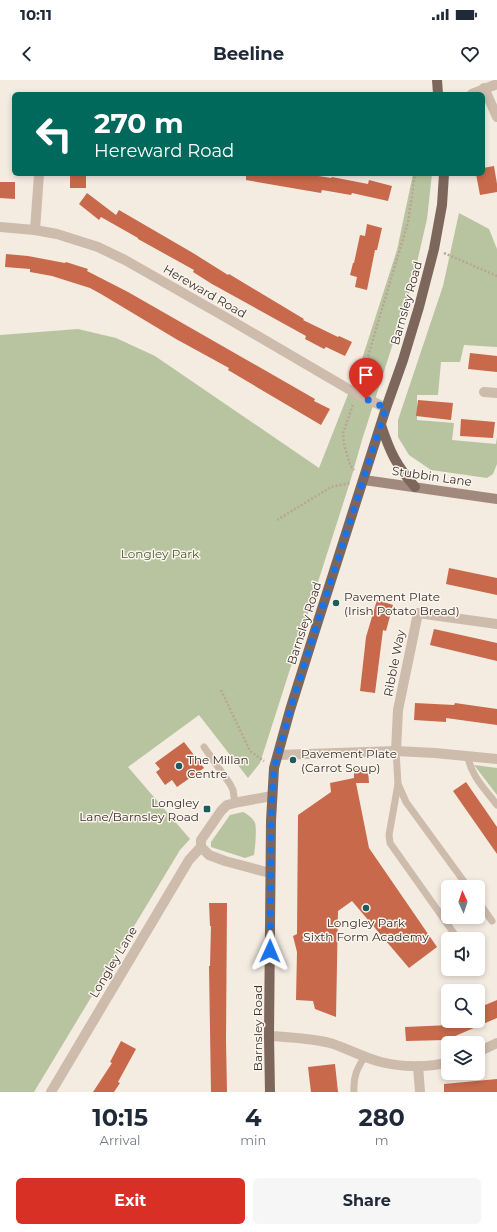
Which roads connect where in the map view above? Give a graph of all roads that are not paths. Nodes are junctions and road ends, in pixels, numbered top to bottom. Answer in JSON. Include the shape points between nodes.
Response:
{"nodes":[{"id":1,"x":437,"y":80,"type":"edge"},
{"id":2,"x":497,"y":84,"type":"edge"},
{"id":3,"x":484,"y":88,"type":"junction"},
{"id":4,"x":438,"y":92,"type":"edge"},
{"id":5,"x":476,"y":92,"type":"edge"},
{"id":6,"x":497,"y":116,"type":"edge"},
{"id":7,"x":40,"y":176,"type":"edge"},
{"id":8,"x":444,"y":176,"type":"edge"},
{"id":9,"x":0,"y":227,"type":"edge"},
{"id":10,"x":35,"y":230,"type":"junction"},
{"id":11,"x":484,"y":392,"type":"dead end"},
{"id":12,"x":497,"y":393,"type":"edge"},
{"id":13,"x":386,"y":408,"type":"junction"},
{"id":14,"x":381,"y":425,"type":"junction"},
{"id":15,"x":364,"y":480,"type":"junction"},
{"id":16,"x":414,"y":487,"type":"junction"},
{"id":17,"x":497,"y":499,"type":"edge"},
{"id":18,"x":497,"y":624,"type":"edge"},
{"id":19,"x":204,"y":747,"type":"dead end"},
{"id":20,"x":396,"y":751,"type":"junction"},
{"id":21,"x":278,"y":755,"type":"junction"},
{"id":22,"x":468,"y":757,"type":"junction"},
{"id":23,"x":497,"y":760,"type":"edge"},
{"id":24,"x":398,"y":784,"type":"junction"},
{"id":25,"x":272,"y":796,"type":"junction"},
{"id":26,"x":235,"y":803,"type":"junction"},
{"id":27,"x":497,"y":805,"type":"edge"},
{"id":28,"x":201,"y":847,"type":"junction"},
{"id":29,"x":270,"y":873,"type":"junction"},
{"id":30,"x":463,"y":880,"type":"edge"},
{"id":31,"x":485,"y":911,"type":"edge"},
{"id":32,"x":492,"y":921,"type":"dead end"},
{"id":33,"x":453,"y":932,"type":"edge"},
{"id":34,"x":269,"y":1036,"type":"junction"},
{"id":35,"x":497,"y":1043,"type":"edge"},
{"id":36,"x":485,"y":1049,"type":"edge"},
{"id":37,"x":365,"y":1056,"type":"junction"},
{"id":38,"x":441,"y":1063,"type":"edge"},
{"id":39,"x":418,"y":1066,"type":"junction"},
{"id":40,"x":50,"y":1092,"type":"edge"},
{"id":41,"x":270,"y":1092,"type":"edge"},
{"id":42,"x":354,"y":1092,"type":"edge"},
{"id":43,"x":420,"y":1092,"type":"edge"}],
"edges":[{"from":1,"to":4,"type":"main road"},
{"from":2,"to":3,"type":"street"},
{"from":3,"to":5,"type":"street"},
{"from":3,"to":6,"type":"street"},
{"from":7,"to":10,"type":"street"},
{"from":8,"to":13,"type":"main road","name":"Barnsley Road","via":[[442,205],[434,248],[403,360]]},
{"from":9,"to":10,"type":"street","name":"Hereward Road"},
{"from":10,"to":13,"type":"street","name":"Hereward Road","via":[[76,239],[124,260],[357,394]]},
{"from":11,"to":12,"type":"street"},
{"from":13,"to":14,"type":"main road","name":"Barnsley Road"},
{"from":14,"to":15,"type":"main road","name":"Barnsley Road"},
{"from":14,"to":16,"type":"main road","via":[[396,462]]},
{"from":15,"to":16,"type":"main road","name":"Stubbin Lane"},
{"from":15,"to":21,"type":"main road","name":"Barnsley Road","via":[[307,654]]},
{"from":16,"to":17,"type":"main road","name":"Stubbin Lane"},
{"from":18,"to":20,"type":"street","name":"Ribble Way","via":[[418,613],[398,710]]},
{"from":19,"to":26,"type":"lane","via":[[230,784]]},
{"from":20,"to":21,"type":"street"},
{"from":20,"to":22,"type":"street"},
{"from":20,"to":24,"type":"lane"},
{"from":21,"to":25,"type":"main road","name":"Barnsley Road","via":[[274,768]]},
{"from":22,"to":23,"type":"street"},
{"from":22,"to":27,"type":"lane","via":[[473,773]]},
{"from":24,"to":30,"type":"lane","via":[[406,802]]},
{"from":24,"to":33,"type":"lane","via":[[389,835],[390,843]]},
{"from":25,"to":26,"type":"street","name":"Longley Lane"},
{"from":25,"to":29,"type":"main road","name":"Barnsley Road"},
{"from":26,"to":28,"type":"street","name":"Longley Lane","via":[[221,811],[201,840]]},
{"from":28,"to":29,"type":"street","via":[[209,855]]},
{"from":28,"to":40,"type":"street","name":"Longley Lane","via":[[185,866]]},
{"from":29,"to":34,"type":"main road","name":"Barnsley Road"},
{"from":31,"to":32,"type":"lane"},
{"from":34,"to":37,"type":"street","via":[[311,1039]]},
{"from":34,"to":41,"type":"main road","name":"Barnsley Road"},
{"from":35,"to":36,"type":"street"},
{"from":37,"to":39,"type":"street","via":[[381,1062]]},
{"from":37,"to":42,"type":"lane","via":[[357,1068]]},
{"from":38,"to":39,"type":"street"},
{"from":39,"to":43,"type":"street"}]}
